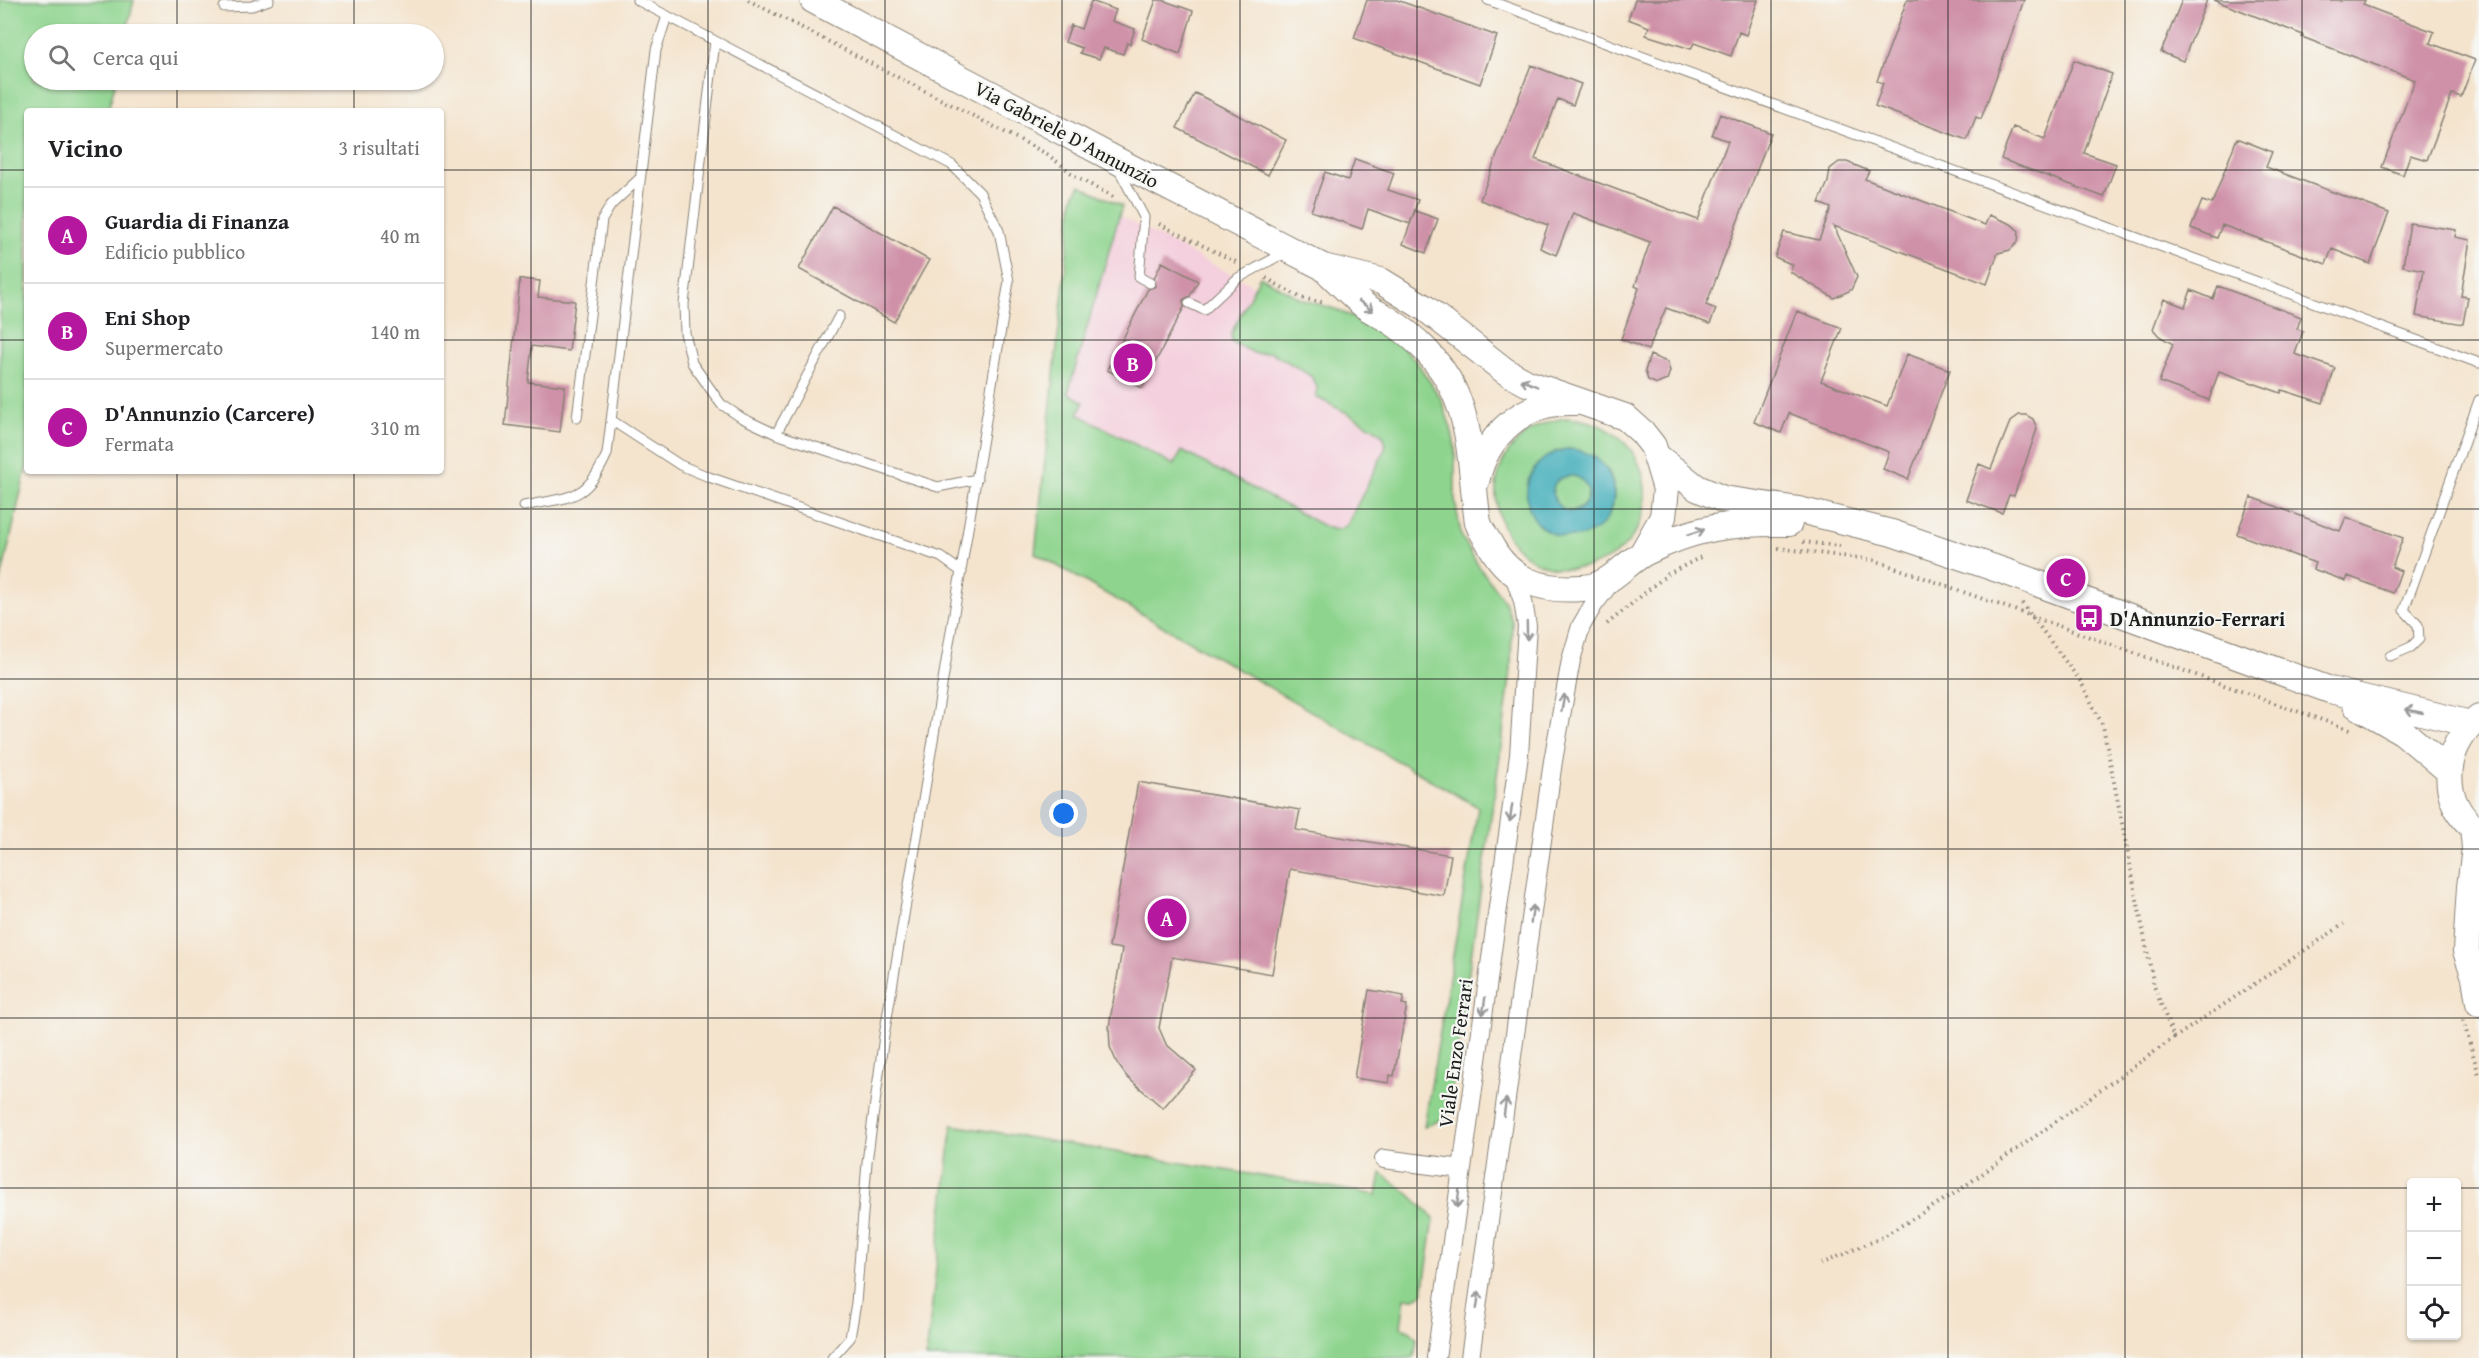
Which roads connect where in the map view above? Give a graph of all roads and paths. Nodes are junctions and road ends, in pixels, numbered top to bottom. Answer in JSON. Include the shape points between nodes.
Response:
{"nodes":[{"id":1,"x":269,"y":0,"type":"edge"},
{"id":2,"x":637,"y":0,"type":"edge"},
{"id":3,"x":748,"y":0,"type":"edge"},
{"id":4,"x":813,"y":0,"type":"edge"},
{"id":5,"x":1488,"y":0,"type":"edge"},
{"id":6,"x":224,"y":7,"type":"dead end"},
{"id":7,"x":667,"y":16,"type":"junction"},
{"id":8,"x":715,"y":41,"type":"junction"},
{"id":9,"x":1114,"y":159,"type":"junction"},
{"id":10,"x":639,"y":179,"type":"junction"},
{"id":11,"x":1144,"y":217,"type":"junction"},
{"id":12,"x":1290,"y":249,"type":"junction"},
{"id":13,"x":1323,"y":267,"type":"junction"},
{"id":14,"x":1253,"y":270,"type":"junction"},
{"id":15,"x":1150,"y":283,"type":"dead end"},
{"id":16,"x":1189,"y":303,"type":"dead end"},
{"id":17,"x":1329,"y":304,"type":"dead end"},
{"id":18,"x":839,"y":316,"type":"dead end"},
{"id":19,"x":2479,"y":363,"type":"edge"},
{"id":20,"x":2479,"y":400,"type":"edge"},
{"id":21,"x":1584,"y":403,"type":"junction"},
{"id":22,"x":576,"y":418,"type":"dead end"},
{"id":23,"x":611,"y":420,"type":"junction"},
{"id":24,"x":776,"y":434,"type":"junction"},
{"id":25,"x":1659,"y":458,"type":"junction"},
{"id":26,"x":977,"y":479,"type":"junction"},
{"id":27,"x":1475,"y":486,"type":"junction"},
{"id":28,"x":524,"y":506,"type":"dead end"},
{"id":29,"x":1851,"y":536,"type":"junction"},
{"id":30,"x":1801,"y":541,"type":"dead end"},
{"id":31,"x":1773,"y":548,"type":"dead end"},
{"id":32,"x":1642,"y":554,"type":"junction"},
{"id":33,"x":1708,"y":554,"type":"dead end"},
{"id":34,"x":962,"y":572,"type":"junction"},
{"id":35,"x":1514,"y":574,"type":"junction"},
{"id":36,"x":1613,"y":578,"type":"junction"},
{"id":37,"x":2011,"y":586,"type":"junction"},
{"id":38,"x":2021,"y":602,"type":"junction"},
{"id":39,"x":2031,"y":606,"type":"dead end"},
{"id":40,"x":2031,"y":615,"type":"junction"},
{"id":41,"x":1601,"y":632,"type":"dead end"},
{"id":42,"x":2390,"y":656,"type":"dead end"},
{"id":43,"x":2330,"y":690,"type":"junction"},
{"id":44,"x":2475,"y":721,"type":"edge"},
{"id":45,"x":2358,"y":734,"type":"dead end"},
{"id":46,"x":2449,"y":771,"type":"junction"},
{"id":47,"x":2476,"y":829,"type":"edge"},
{"id":48,"x":2344,"y":924,"type":"dead end"},
{"id":49,"x":2477,"y":965,"type":"edge"},
{"id":50,"x":2470,"y":1009,"type":"edge"},
{"id":51,"x":2174,"y":1038,"type":"junction"},
{"id":52,"x":2479,"y":1075,"type":"edge"},
{"id":53,"x":1384,"y":1159,"type":"dead end"},
{"id":54,"x":1462,"y":1169,"type":"junction"},
{"id":55,"x":1820,"y":1264,"type":"dead end"},
{"id":56,"x":832,"y":1358,"type":"edge"},
{"id":57,"x":1436,"y":1358,"type":"edge"},
{"id":58,"x":1470,"y":1358,"type":"edge"}],
"edges":[{"from":1,"to":6,"type":"lane","via":[[252,6]]},
{"from":2,"to":7,"type":"lane"},
{"from":3,"to":11,"type":"path","via":[[1047,154],[1078,178]]},
{"from":4,"to":9,"type":"main road","name":"Via Gabriele D'Annunzio"},
{"from":5,"to":19,"type":"lane"},
{"from":7,"to":8,"type":"lane"},
{"from":7,"to":10,"type":"lane","via":[[656,50]]},
{"from":8,"to":24,"type":"lane","via":[[684,304],[685,333],[692,363],[721,404]]},
{"from":8,"to":26,"type":"lane","via":[[952,165],[980,193],[999,231],[1009,280]]},
{"from":9,"to":11,"type":"lane"},
{"from":9,"to":12,"type":"main road","name":"Via Gabriele D'Annunzio"},
{"from":10,"to":22,"type":"lane","via":[[611,205],[602,220]]},
{"from":10,"to":23,"type":"lane"},
{"from":11,"to":14,"type":"path"},
{"from":11,"to":15,"type":"lane","via":[[1139,277]]},
{"from":12,"to":13,"type":"main road","name":"Via Gabriele D'Annunzio"},
{"from":12,"to":14,"type":"lane"},
{"from":21,"to":13,"type":"main road","one_way":true,"via":[[1505,371],[1425,308],[1382,281]]},
{"from":13,"to":27,"type":"main road","one_way":true,"via":[[1366,307],[1413,338],[1435,362],[1453,388],[1462,413]]},
{"from":14,"to":16,"type":"lane","via":[[1204,310]]},
{"from":14,"to":17,"type":"path","via":[[1301,298]]},
{"from":18,"to":24,"type":"lane"},
{"from":20,"to":42,"type":"lane","via":[[2404,610],[2418,625],[2419,639]]},
{"from":21,"to":25,"type":"main road","via":[[1625,417],[1642,432]]},
{"from":21,"to":27,"type":"main road","via":[[1562,402],[1521,414],[1489,445]]},
{"from":23,"to":28,"type":"lane","via":[[607,454],[596,478],[577,495]]},
{"from":23,"to":34,"type":"lane","via":[[680,465],[941,557]]},
{"from":24,"to":26,"type":"lane","via":[[938,487]]},
{"from":25,"to":29,"type":"main road","via":[[1697,488],[1723,499],[1799,510]]},
{"from":25,"to":32,"type":"main road","via":[[1666,489],[1664,517]]},
{"from":26,"to":34,"type":"lane"},
{"from":27,"to":35,"type":"main road","via":[[1479,524],[1497,558]]},
{"from":29,"to":30,"type":"path"},
{"from":32,"to":29,"type":"main road","one_way":true,"via":[[1701,530],[1746,522]]},
{"from":29,"to":37,"type":"main road","via":[[1892,533]]},
{"from":31,"to":40,"type":"path","via":[[1874,560]]},
{"from":32,"to":36,"type":"main road"},
{"from":33,"to":41,"type":"path","via":[[1668,574]]},
{"from":34,"to":56,"type":"lane","via":[[884,1036],[867,1162],[856,1303],[850,1338]]},
{"from":35,"to":36,"type":"main road","via":[[1536,586],[1556,589],[1586,588]]},
{"from":35,"to":54,"type":"street","name":"Viale Enzo Ferrari","one_way":true,"via":[[1527,626],[1519,755]]},
{"from":58,"to":36,"type":"street","one_way":true,"via":[[1553,761],[1571,660],[1581,626]]},
{"from":37,"to":38,"type":"path"},
{"from":37,"to":38,"type":"path"},
{"from":37,"to":43,"type":"main road"},
{"from":38,"to":39,"type":"path"},
{"from":38,"to":40,"type":"path"},
{"from":40,"to":45,"type":"path"},
{"from":40,"to":51,"type":"path","via":[[2080,682],[2103,726],[2154,986]]},
{"from":44,"to":43,"type":"main road","one_way":true},
{"from":43,"to":46,"type":"main road","via":[[2403,732]]},
{"from":44,"to":46,"type":"main road","via":[[2460,737]]},
{"from":46,"to":47,"type":"main road","via":[[2454,802]]},
{"from":47,"to":49,"type":"main road","via":[[2466,951]]},
{"from":48,"to":51,"type":"path"},
{"from":49,"to":50,"type":"main road"},
{"from":50,"to":52,"type":"path"},
{"from":51,"to":55,"type":"path","via":[[1955,1194],[1879,1239]]},
{"from":53,"to":54,"type":"street"},
{"from":54,"to":57,"type":"street","name":"Viale Enzo Ferrari","one_way":true}]}
